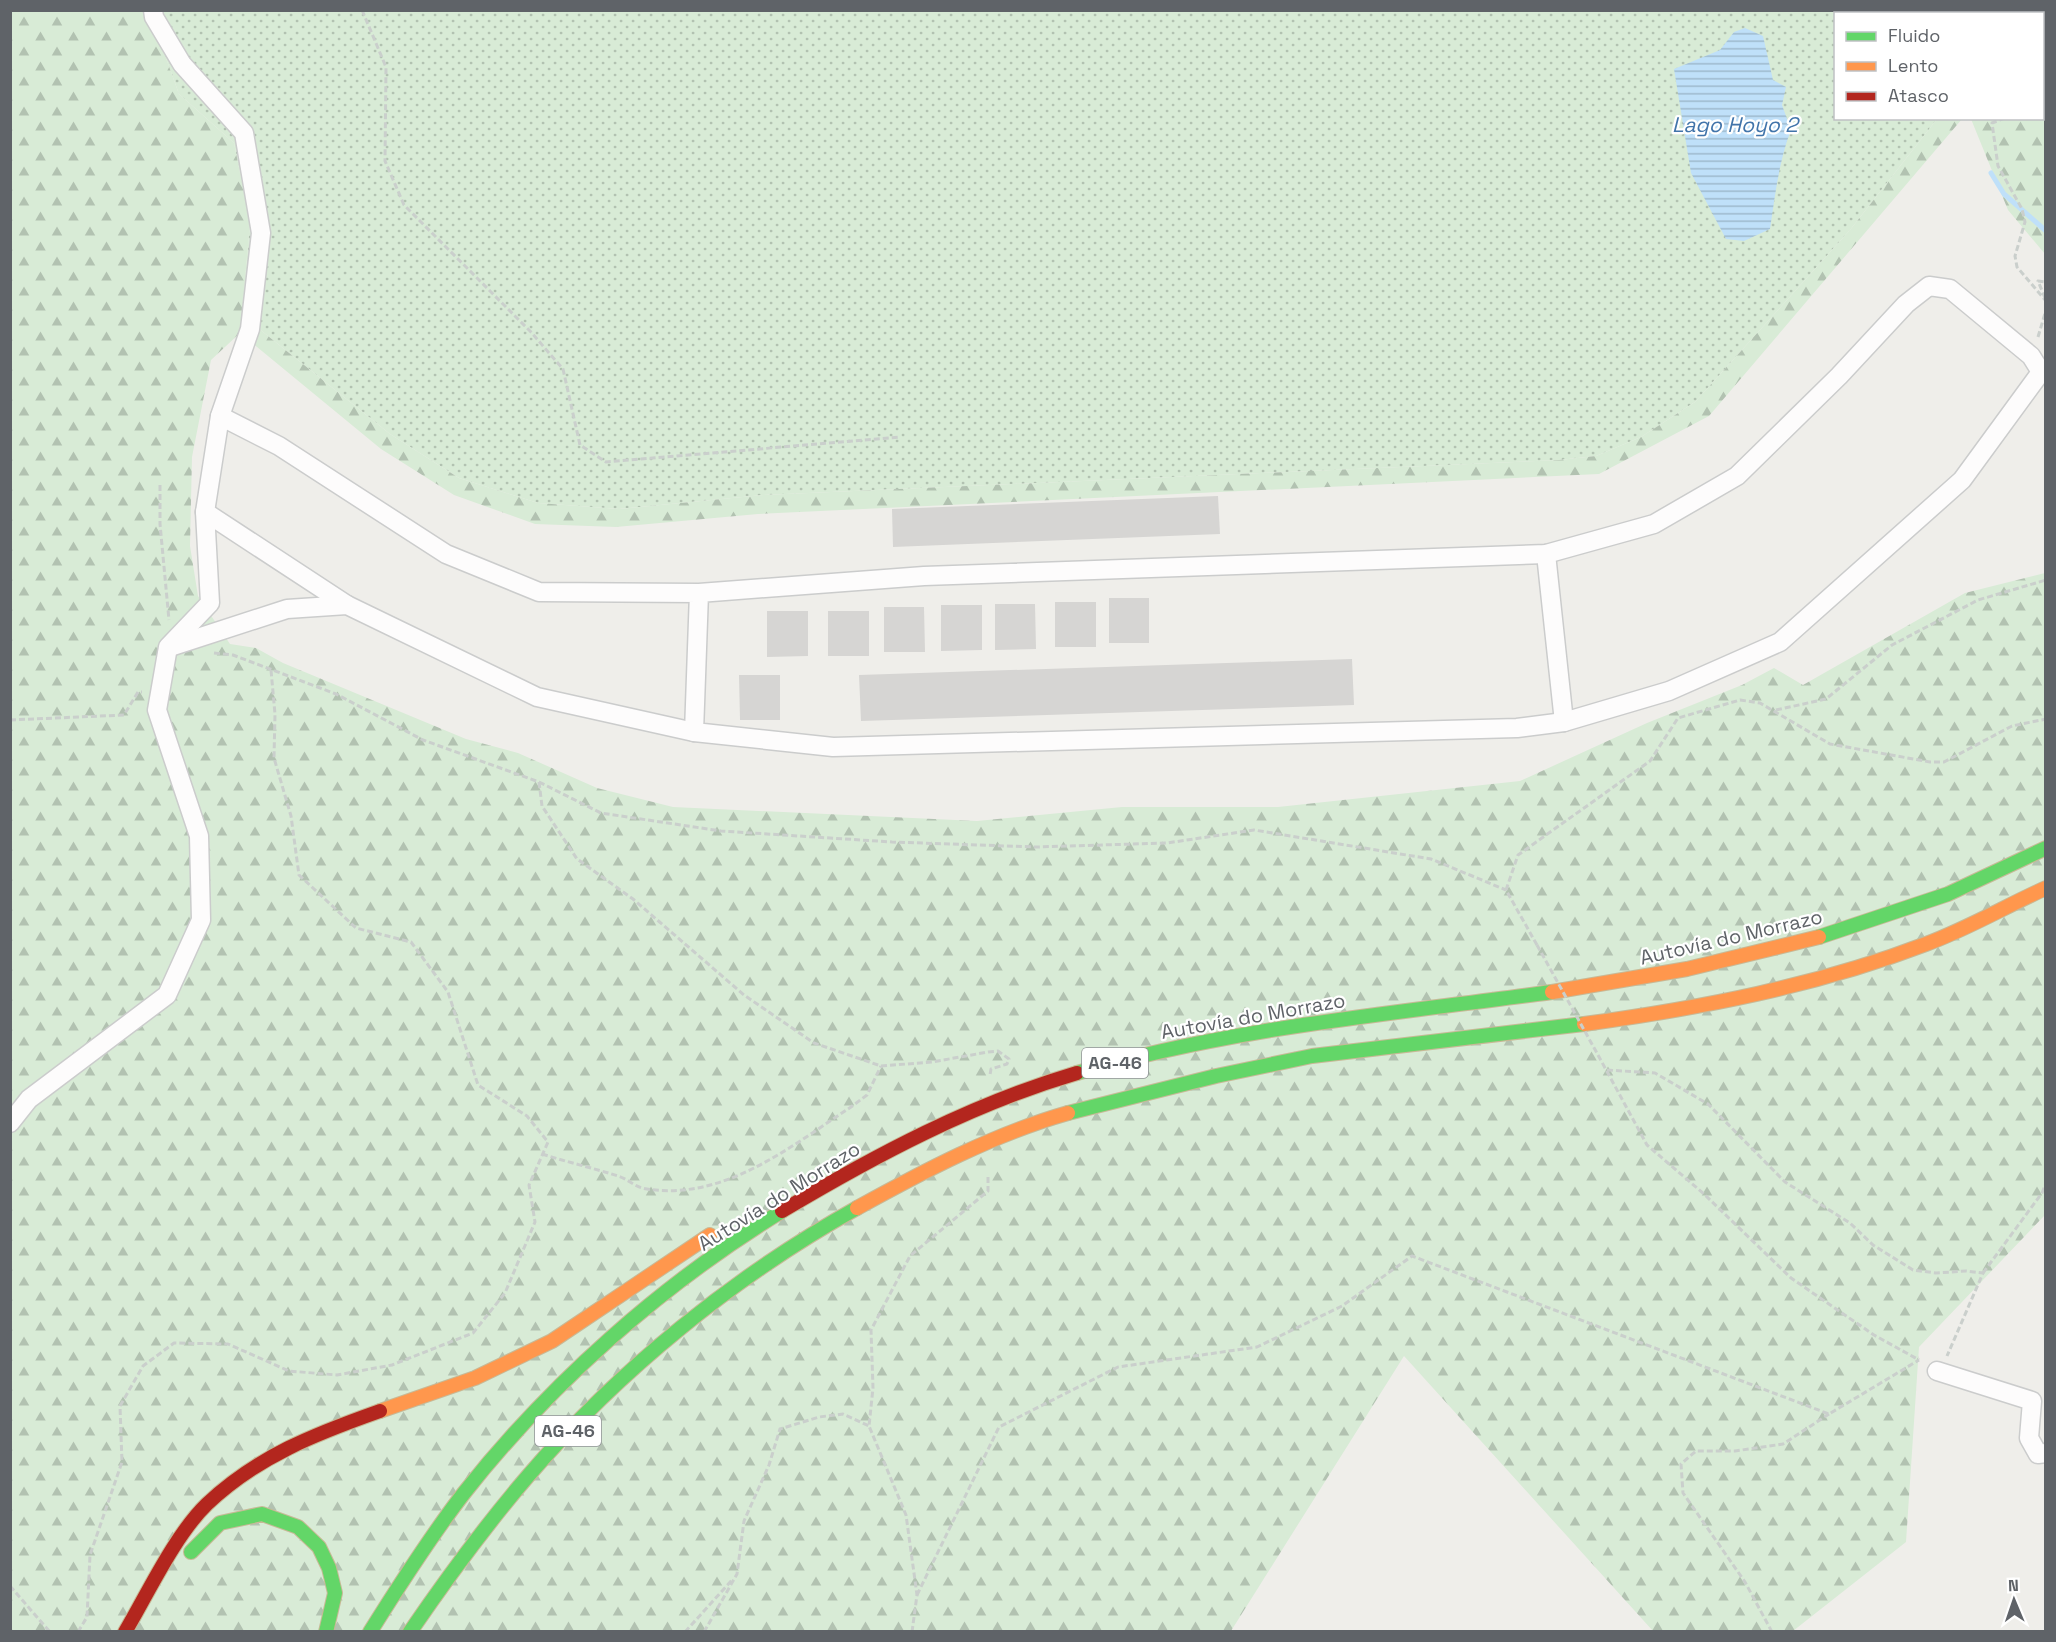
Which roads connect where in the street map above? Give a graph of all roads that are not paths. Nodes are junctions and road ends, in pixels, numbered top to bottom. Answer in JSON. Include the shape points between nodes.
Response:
{"nodes":[{"id":1,"x":153,"y":10,"type":"edge"},
{"id":2,"x":220,"y":416,"type":"junction"},
{"id":3,"x":206,"y":512,"type":"junction"},
{"id":4,"x":1546,"y":554,"type":"junction"},
{"id":5,"x":699,"y":593,"type":"junction"},
{"id":6,"x":347,"y":605,"type":"junction"},
{"id":7,"x":172,"y":643,"type":"junction"},
{"id":8,"x":1564,"y":722,"type":"junction"},
{"id":9,"x":694,"y":732,"type":"junction"},
{"id":10,"x":2046,"y":848,"type":"edge"},
{"id":11,"x":2046,"y":888,"type":"edge"},
{"id":12,"x":982,"y":1107,"type":"junction"},
{"id":13,"x":10,"y":1123,"type":"edge"},
{"id":14,"x":912,"y":1123,"type":"dead end"},
{"id":15,"x":726,"y":1224,"type":"dead end"},
{"id":16,"x":1940,"y":1372,"type":"road end"},
{"id":17,"x":2046,"y":1453,"type":"edge"},
{"id":18,"x":184,"y":1560,"type":"dead end"},
{"id":19,"x":125,"y":1632,"type":"edge"},
{"id":20,"x":326,"y":1632,"type":"edge"},
{"id":21,"x":369,"y":1632,"type":"edge"},
{"id":22,"x":410,"y":1632,"type":"edge"}],
"edges":[{"from":1,"to":2,"type":"street","via":[[182,64],[244,133],[261,233],[250,329]]},
{"from":2,"to":3,"type":"street"},
{"from":2,"to":5,"type":"street","via":[[279,446],[446,554],[539,592]]},
{"from":3,"to":6,"type":"street"},
{"from":3,"to":7,"type":"street","via":[[210,603]]},
{"from":4,"to":5,"type":"street","via":[[924,576]]},
{"from":4,"to":8,"type":"street"},
{"from":4,"to":8,"type":"street","via":[[1654,524],[1737,476],[1906,304],[1929,286],[1950,289],[2031,356],[2041,372],[1962,480],[1780,642],[1669,691]]},
{"from":5,"to":9,"type":"street"},
{"from":6,"to":7,"type":"street","via":[[287,609]]},
{"from":6,"to":9,"type":"street","via":[[537,697]]},
{"from":7,"to":13,"type":"street","via":[[157,710],[199,836],[201,920],[167,995],[28,1099]]},
{"from":8,"to":9,"type":"street","via":[[1505,728],[833,747]]},
{"from":10,"to":12,"type":"highway","name":"Autovía do Morrazo","number":"AG-46","via":[[1990,877],[1810,941],[1633,980],[1208,1041],[1052,1081]]},
{"from":11,"to":22,"type":"highway","number":"AG-46","via":[[1929,943],[1738,999],[1542,1030],[1315,1056],[1223,1073],[1009,1132],[920,1172],[762,1266],[664,1340],[579,1420],[499,1509],[441,1583]]},
{"from":12,"to":14,"type":"highway","via":[[942,1110]]},
{"from":12,"to":21,"type":"highway","name":"Autovía do Morrazo","number":"AG-46","via":[[813,1192],[728,1249],[612,1340],[481,1473],[442,1523]]},
{"from":15,"to":19,"type":"highway","via":[[552,1341],[475,1378],[316,1434],[264,1459],[206,1505],[171,1552]]},
{"from":16,"to":17,"type":"street","via":[[2032,1401],[2029,1438],[2038,1454]]},
{"from":18,"to":20,"type":"highway","via":[[220,1523],[262,1514],[298,1527],[319,1547],[329,1568],[335,1593]]}]}
